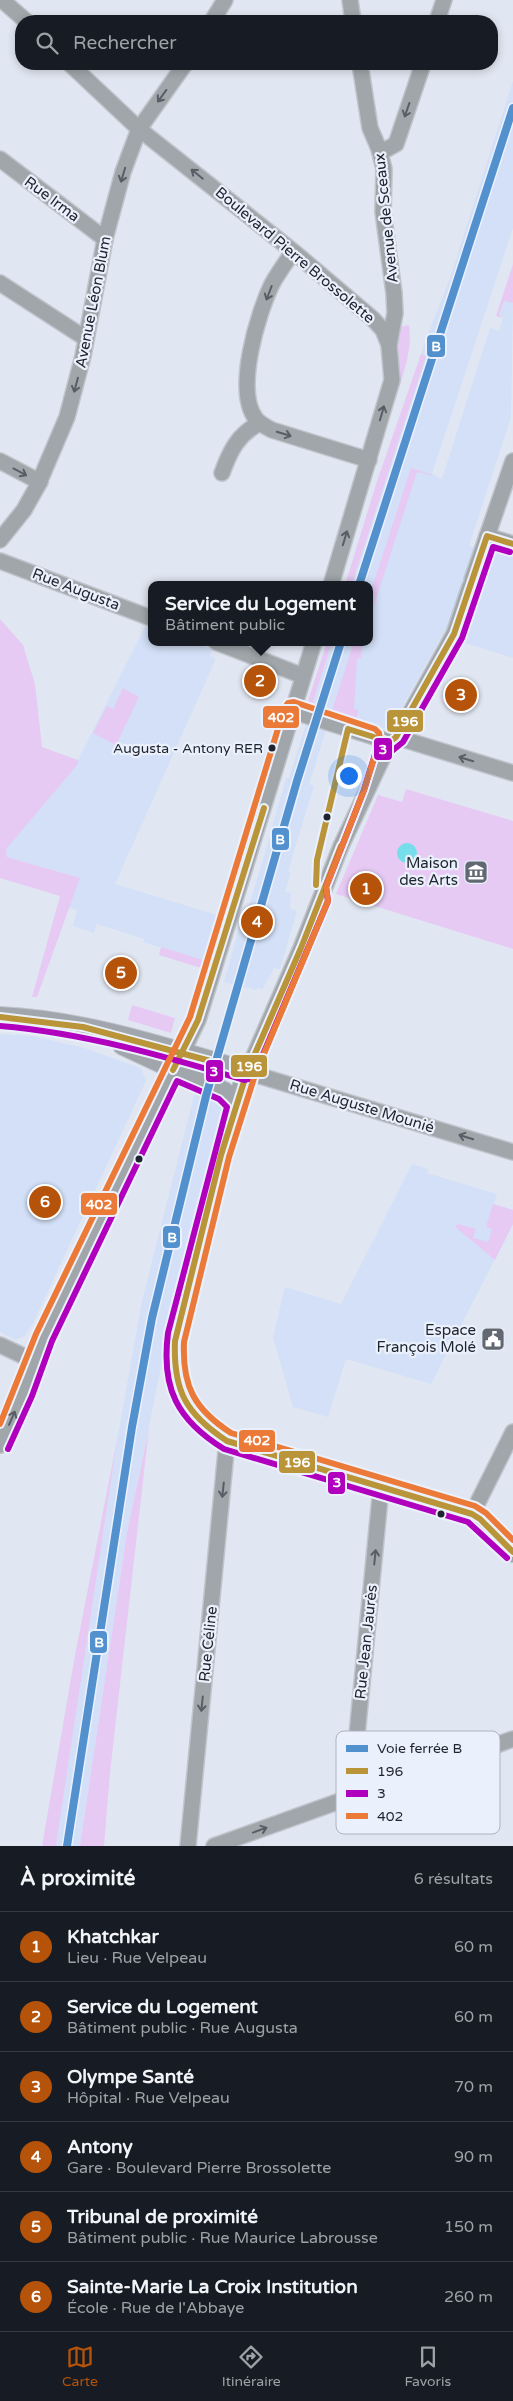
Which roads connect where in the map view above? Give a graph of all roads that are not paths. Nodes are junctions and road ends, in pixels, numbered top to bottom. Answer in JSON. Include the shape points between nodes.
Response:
{"nodes":[{"id":1,"x":2,"y":0,"type":"edge"},
{"id":2,"x":225,"y":0,"type":"edge"},
{"id":3,"x":350,"y":0,"type":"edge"},
{"id":4,"x":444,"y":0,"type":"edge"},
{"id":5,"x":19,"y":15,"type":"edge"},
{"id":6,"x":216,"y":15,"type":"edge"},
{"id":7,"x":352,"y":15,"type":"edge"},
{"id":8,"x":439,"y":15,"type":"edge"},
{"id":9,"x":76,"y":70,"type":"edge"},
{"id":10,"x":181,"y":70,"type":"edge"},
{"id":11,"x":361,"y":70,"type":"edge"},
{"id":12,"x":421,"y":70,"type":"edge"},
{"id":13,"x":139,"y":129,"type":"junction"},
{"id":14,"x":380,"y":149,"type":"junction"},
{"id":15,"x":0,"y":159,"type":"edge"},
{"id":16,"x":105,"y":239,"type":"junction"},
{"id":17,"x":293,"y":252,"type":"junction"},
{"id":18,"x":0,"y":283,"type":"edge"},
{"id":19,"x":85,"y":338,"type":"junction"},
{"id":20,"x":390,"y":345,"type":"junction"},
{"id":21,"x":260,"y":422,"type":"junction"},
{"id":22,"x":369,"y":460,"type":"junction"},
{"id":23,"x":513,"y":461,"type":"edge"},
{"id":24,"x":0,"y":462,"type":"edge"},
{"id":25,"x":222,"y":473,"type":"dead end"},
{"id":26,"x":40,"y":482,"type":"junction"},
{"id":27,"x":487,"y":536,"type":"junction"},
{"id":28,"x":0,"y":540,"type":"edge"},
{"id":29,"x":513,"y":544,"type":"edge"},
{"id":30,"x":0,"y":561,"type":"edge"},
{"id":31,"x":332,"y":581,"type":"edge"},
{"id":32,"x":148,"y":617,"type":"edge"},
{"id":33,"x":226,"y":646,"type":"edge"},
{"id":34,"x":313,"y":646,"type":"edge"},
{"id":35,"x":304,"y":676,"type":"junction"},
{"id":36,"x":292,"y":712,"type":"junction"},
{"id":37,"x":393,"y":740,"type":"junction"},
{"id":38,"x":513,"y":773,"type":"edge"},
{"id":39,"x":0,"y":1017,"type":"edge"},
{"id":40,"x":177,"y":1061,"type":"junction"},
{"id":41,"x":247,"y":1072,"type":"junction"},
{"id":42,"x":237,"y":1104,"type":"junction"},
{"id":43,"x":513,"y":1152,"type":"edge"},
{"id":44,"x":0,"y":1345,"type":"edge"},
{"id":45,"x":36,"y":1362,"type":"junction"},
{"id":46,"x":513,"y":1432,"type":"edge"},
{"id":47,"x":227,"y":1441,"type":"junction"},
{"id":48,"x":0,"y":1445,"type":"edge"},
{"id":49,"x":381,"y":1487,"type":"junction"},
{"id":50,"x":472,"y":1514,"type":"junction"},
{"id":51,"x":513,"y":1552,"type":"edge"},
{"id":52,"x":357,"y":1731,"type":"edge"},
{"id":53,"x":513,"y":1739,"type":"edge"},
{"id":54,"x":500,"y":1744,"type":"edge"},
{"id":55,"x":336,"y":1803,"type":"edge"},
{"id":56,"x":188,"y":1846,"type":"edge"},
{"id":57,"x":214,"y":1846,"type":"edge"}],
"edges":[{"from":1,"to":5,"type":"street"},
{"from":2,"to":6,"type":"street"},
{"from":3,"to":7,"type":"street"},
{"from":4,"to":8,"type":"street"},
{"from":9,"to":13,"type":"street","name":"Boulevard Pierre Brossolette"},
{"from":10,"to":13,"type":"street","name":"Avenue Léon Blum","one_way":true},
{"from":11,"to":14,"type":"street","name":"Avenue de Sceaux","via":[[370,128]]},
{"from":12,"to":14,"type":"street","one_way":true,"via":[[396,144]]},
{"from":13,"to":16,"type":"street","name":"Avenue Léon Blum","one_way":true,"via":[[123,172]]},
{"from":17,"to":13,"type":"street","name":"Boulevard Pierre Brossolette","one_way":true},
{"from":14,"to":20,"type":"street","name":"Avenue de Sceaux","via":[[384,169],[383,212],[394,292]]},
{"from":15,"to":16,"type":"street","name":"Rue Irma"},
{"from":16,"to":19,"type":"street","name":"Avenue Léon Blum"},
{"from":17,"to":20,"type":"street","name":"Boulevard Pierre Brossolette","via":[[373,319]]},
{"from":17,"to":21,"type":"street","one_way":true,"via":[[272,284],[259,317],[251,356],[249,399]]},
{"from":18,"to":19,"type":"street"},
{"from":19,"to":26,"type":"street","name":"Avenue Léon Blum","one_way":true,"via":[[67,417]]},
{"from":22,"to":20,"type":"street","name":"Boulevard Pierre Brossolette","one_way":true,"via":[[392,380]]},
{"from":21,"to":22,"type":"street","one_way":true,"via":[[272,430]]},
{"from":21,"to":25,"type":"street","via":[[247,430],[232,447]]},
{"from":31,"to":22,"type":"street","name":"Boulevard Pierre Brossolette","one_way":true},
{"from":23,"to":27,"type":"street"},
{"from":24,"to":26,"type":"street","one_way":true},
{"from":26,"to":28,"type":"street","name":"Avenue Léon Blum","via":[[24,510]]},
{"from":27,"to":29,"type":"street"},
{"from":27,"to":37,"type":"street","via":[[454,634]]},
{"from":30,"to":32,"type":"street","name":"Rue Augusta"},
{"from":33,"to":35,"type":"street"},
{"from":34,"to":35,"type":"street"},
{"from":35,"to":36,"type":"street"},
{"from":36,"to":37,"type":"street"},
{"from":36,"to":40,"type":"street","via":[[198,1020]]},
{"from":38,"to":37,"type":"street","one_way":true},
{"from":37,"to":41,"type":"street","via":[[341,846]]},
{"from":39,"to":40,"type":"main road","via":[[35,1018],[87,1027]]},
{"from":40,"to":41,"type":"main road","name":"Rue Auguste Mounié"},
{"from":40,"to":42,"type":"main road"},
{"from":40,"to":45,"type":"street","via":[[48,1330]]},
{"from":41,"to":42,"type":"main road"},
{"from":43,"to":41,"type":"street","name":"Rue Auguste Mounié","one_way":true},
{"from":42,"to":47,"type":"main road","via":[[221,1155],[175,1341],[174,1361],[181,1394],[191,1410],[203,1425]]},
{"from":44,"to":45,"type":"street"},
{"from":48,"to":45,"type":"street","one_way":true},
{"from":46,"to":50,"type":"street"},
{"from":47,"to":49,"type":"main road"},
{"from":47,"to":56,"type":"street","name":"Rue Céline","one_way":true},
{"from":49,"to":50,"type":"main road"},
{"from":52,"to":49,"type":"street","name":"Rue Jean Jaurès","one_way":true},
{"from":50,"to":51,"type":"main road"},
{"from":53,"to":54,"type":"street"},
{"from":57,"to":55,"type":"street","one_way":true}]}
